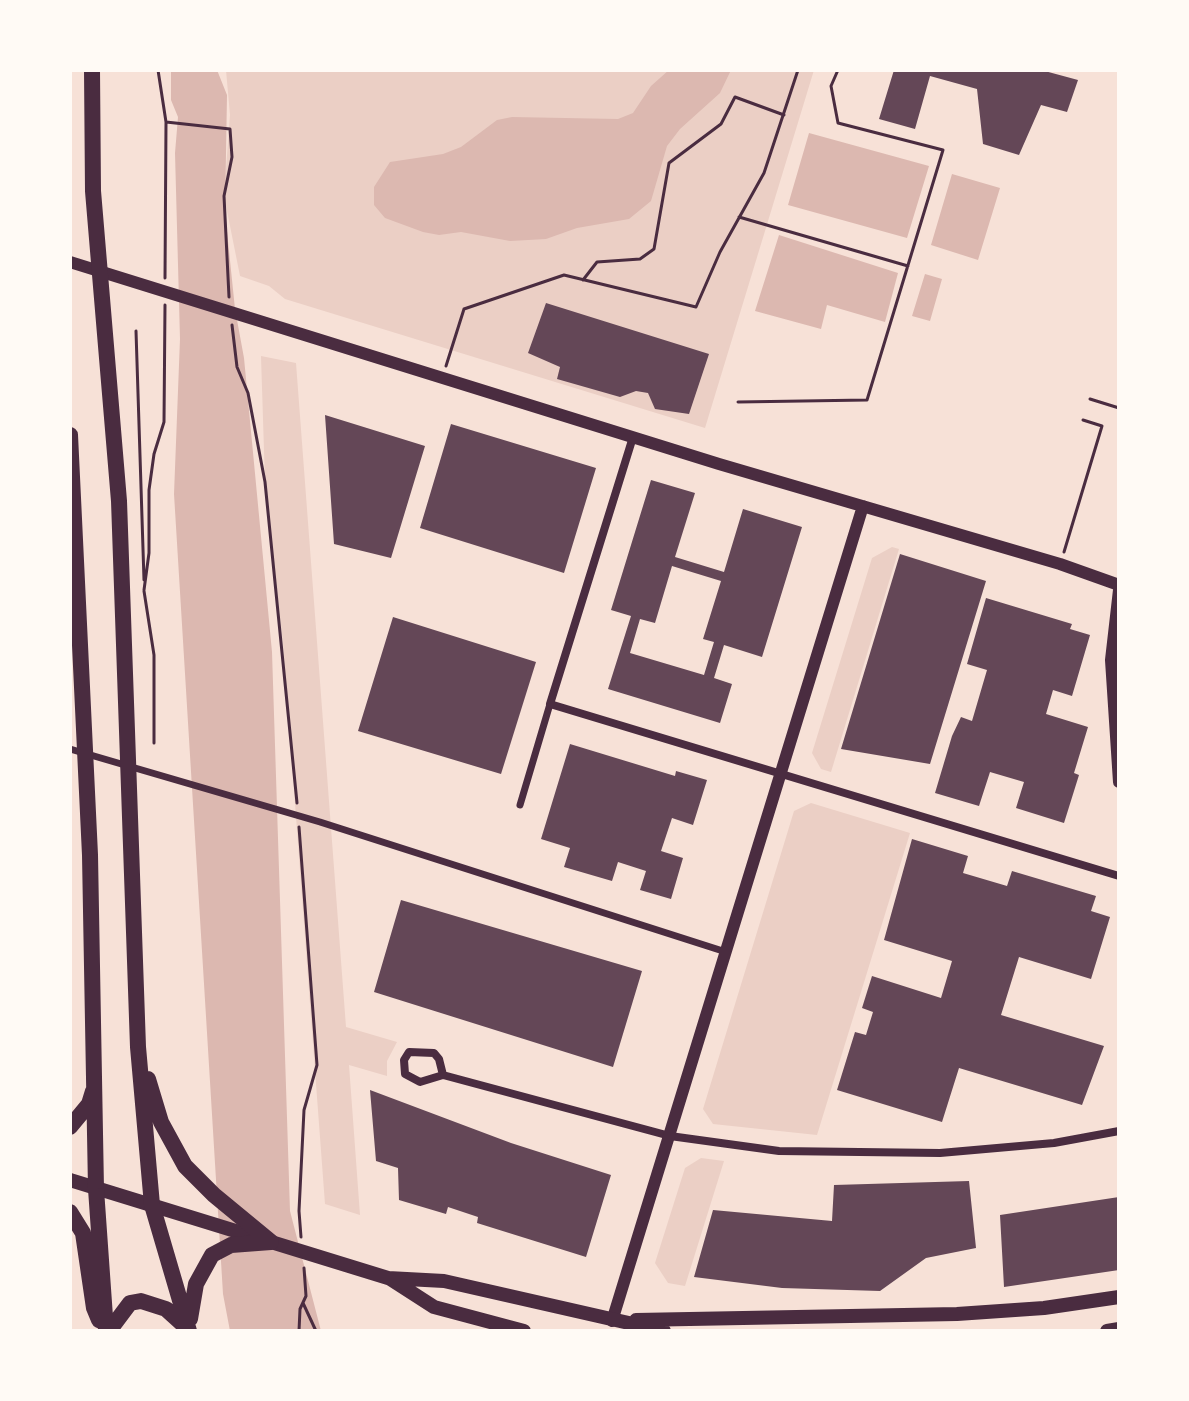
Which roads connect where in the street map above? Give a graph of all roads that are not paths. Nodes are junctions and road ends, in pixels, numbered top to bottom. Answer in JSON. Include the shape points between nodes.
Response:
{"nodes":[{"id":1,"x":92,"y":70,"type":"edge"},
{"id":2,"x":70,"y":262,"type":"edge"},
{"id":3,"x":102,"y":272,"type":"junction"},
{"id":4,"x":70,"y":435,"type":"edge"},
{"id":5,"x":633,"y":437,"type":"junction"},
{"id":6,"x":863,"y":506,"type":"junction"},
{"id":7,"x":1119,"y":588,"type":"edge"},
{"id":8,"x":550,"y":704,"type":"junction"},
{"id":9,"x":70,"y":749,"type":"edge"},
{"id":10,"x":780,"y":774,"type":"junction"},
{"id":11,"x":1119,"y":782,"type":"edge"},
{"id":12,"x":520,"y":805,"type":"dead end"},
{"id":13,"x":1119,"y":876,"type":"edge"},
{"id":14,"x":726,"y":952,"type":"junction"},
{"id":15,"x":138,"y":1047,"type":"junction"},
{"id":16,"x":443,"y":1075,"type":"junction"},
{"id":17,"x":96,"y":1078,"type":"junction"},
{"id":18,"x":70,"y":1127,"type":"edge"},
{"id":19,"x":1119,"y":1131,"type":"edge"},
{"id":20,"x":670,"y":1136,"type":"junction"},
{"id":21,"x":70,"y":1180,"type":"edge"},
{"id":22,"x":96,"y":1189,"type":"junction"},
{"id":23,"x":152,"y":1205,"type":"junction"},
{"id":24,"x":70,"y":1212,"type":"edge"},
{"id":25,"x":271,"y":1242,"type":"junction"},
{"id":26,"x":388,"y":1278,"type":"junction"},
{"id":27,"x":1119,"y":1297,"type":"edge"},
{"id":28,"x":612,"y":1321,"type":"junction"},
{"id":29,"x":1119,"y":1329,"type":"edge"},
{"id":30,"x":188,"y":1330,"type":"edge"},
{"id":31,"x":107,"y":1331,"type":"edge"},
{"id":32,"x":524,"y":1331,"type":"edge"},
{"id":33,"x":664,"y":1331,"type":"edge"},
{"id":34,"x":1107,"y":1331,"type":"edge"}],
"edges":[{"from":1,"to":3,"type":"main road","via":[[93,191]]},
{"from":2,"to":3,"type":"street"},
{"from":3,"to":5,"type":"street"},
{"from":3,"to":15,"type":"main road","via":[[119,501]]},
{"from":4,"to":17,"type":"main road"},
{"from":5,"to":6,"type":"street"},
{"from":5,"to":8,"type":"street"},
{"from":6,"to":7,"type":"street","via":[[1060,564]]},
{"from":6,"to":10,"type":"street"},
{"from":7,"to":11,"type":"street","via":[[1111,660]]},
{"from":8,"to":10,"type":"street"},
{"from":8,"to":12,"type":"street"},
{"from":9,"to":14,"type":"street","via":[[320,822]]},
{"from":10,"to":13,"type":"street"},
{"from":10,"to":14,"type":"street"},
{"from":14,"to":20,"type":"street"},
{"from":15,"to":23,"type":"main road"},
{"from":15,"to":25,"type":"main road","via":[[161,1122],[177,1154],[214,1195]]},
{"from":16,"to":16,"type":"street","via":[[434,1053],[409,1052],[404,1060],[405,1074],[420,1082]]},
{"from":16,"to":20,"type":"street"},
{"from":17,"to":18,"type":"main road","via":[[89,1104]]},
{"from":17,"to":22,"type":"main road"},
{"from":19,"to":20,"type":"street","via":[[999,1149],[885,1155],[779,1151]]},
{"from":20,"to":28,"type":"street"},
{"from":21,"to":22,"type":"main road"},
{"from":22,"to":23,"type":"main road"},
{"from":22,"to":31,"type":"main road"},
{"from":23,"to":25,"type":"main road"},
{"from":23,"to":30,"type":"main road"},
{"from":24,"to":31,"type":"main road","via":[[83,1233],[94,1308]]},
{"from":25,"to":26,"type":"main road"},
{"from":25,"to":30,"type":"main road","via":[[231,1245],[212,1255],[196,1284]]},
{"from":26,"to":28,"type":"main road","via":[[444,1281]]},
{"from":26,"to":32,"type":"main road","via":[[434,1307]]},
{"from":27,"to":28,"type":"main road","via":[[957,1314]]},
{"from":28,"to":33,"type":"main road"},
{"from":29,"to":34,"type":"main road"},
{"from":30,"to":31,"type":"main road","via":[[166,1309],[141,1301],[130,1303]]}]}
